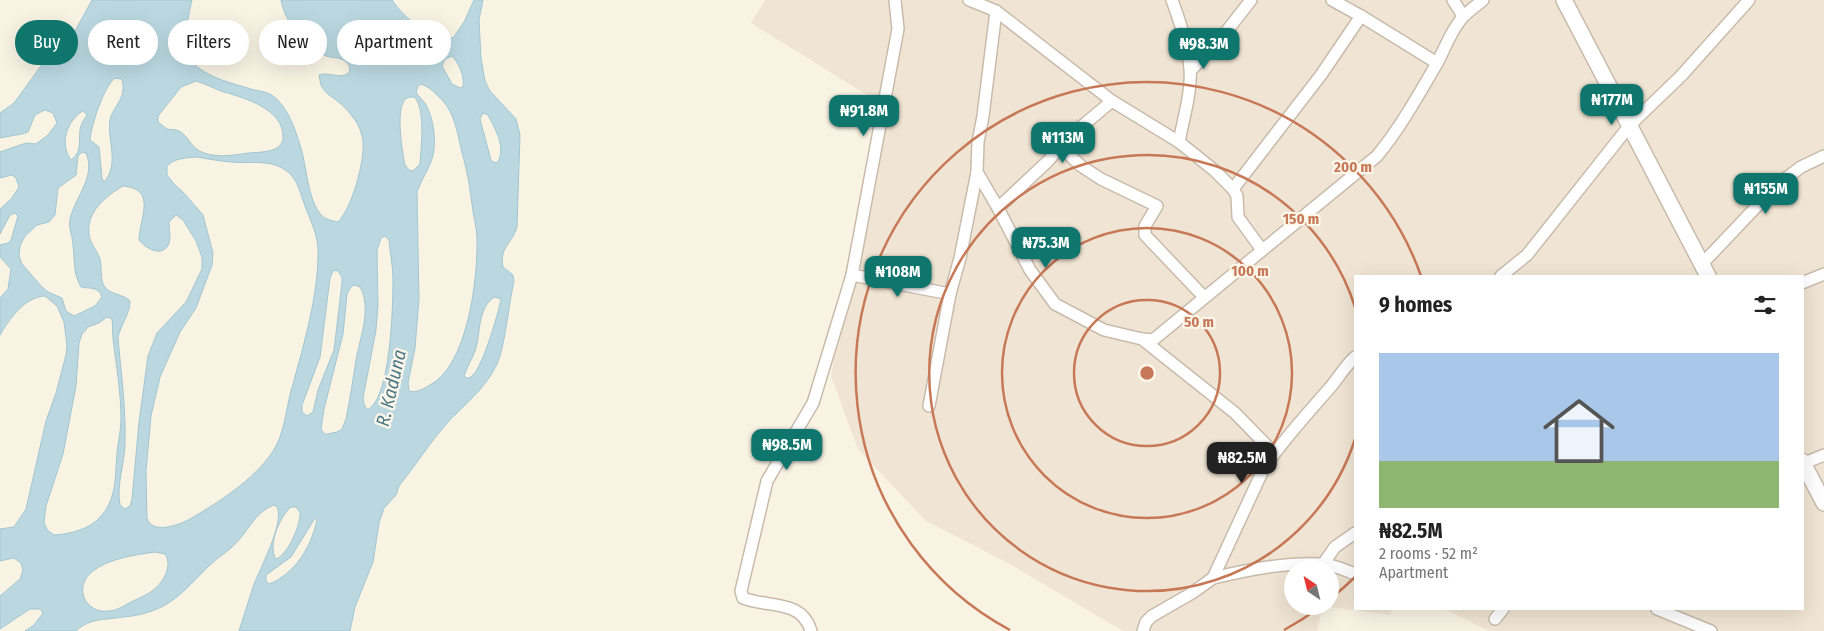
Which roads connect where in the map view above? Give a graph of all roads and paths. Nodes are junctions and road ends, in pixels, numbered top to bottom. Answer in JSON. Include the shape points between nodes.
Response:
{"nodes":[{"id":1,"x":895,"y":0,"type":"edge"},
{"id":2,"x":968,"y":0,"type":"edge"},
{"id":3,"x":1172,"y":0,"type":"edge"},
{"id":4,"x":1252,"y":0,"type":"edge"},
{"id":5,"x":1332,"y":0,"type":"edge"},
{"id":6,"x":1453,"y":0,"type":"edge"},
{"id":7,"x":1482,"y":0,"type":"edge"},
{"id":8,"x":1564,"y":0,"type":"edge"},
{"id":9,"x":1749,"y":0,"type":"edge"},
{"id":10,"x":996,"y":11,"type":"junction"},
{"id":11,"x":1362,"y":16,"type":"junction"},
{"id":12,"x":1463,"y":16,"type":"junction"},
{"id":13,"x":1437,"y":63,"type":"junction"},
{"id":14,"x":1191,"y":70,"type":"junction"},
{"id":15,"x":1112,"y":101,"type":"junction"},
{"id":16,"x":1630,"y":125,"type":"junction"},
{"id":17,"x":1179,"y":142,"type":"junction"},
{"id":18,"x":1060,"y":146,"type":"junction"},
{"id":19,"x":1824,"y":156,"type":"edge"},
{"id":20,"x":977,"y":172,"type":"junction"},
{"id":21,"x":1234,"y":189,"type":"junction"},
{"id":22,"x":998,"y":208,"type":"junction"},
{"id":23,"x":1262,"y":250,"type":"junction"},
{"id":24,"x":1705,"y":270,"type":"edge"},
{"id":25,"x":1824,"y":274,"type":"edge"},
{"id":26,"x":1502,"y":275,"type":"edge"},
{"id":27,"x":852,"y":276,"type":"junction"},
{"id":28,"x":1804,"y":282,"type":"edge"},
{"id":29,"x":950,"y":294,"type":"junction"},
{"id":30,"x":1204,"y":297,"type":"junction"},
{"id":31,"x":1142,"y":339,"type":"junction"},
{"id":32,"x":1354,"y":358,"type":"edge"},
{"id":33,"x":929,"y":406,"type":"dead end"},
{"id":34,"x":1274,"y":453,"type":"junction"},
{"id":35,"x":1824,"y":454,"type":"edge"},
{"id":36,"x":1804,"y":463,"type":"edge"},
{"id":37,"x":1804,"y":465,"type":"edge"},
{"id":38,"x":1824,"y":503,"type":"edge"},
{"id":39,"x":1354,"y":535,"type":"edge"},
{"id":40,"x":1326,"y":560,"type":"edge"},
{"id":41,"x":1284,"y":566,"type":"edge"},
{"id":42,"x":1339,"y":569,"type":"edge"},
{"id":43,"x":1354,"y":574,"type":"edge"},
{"id":44,"x":1213,"y":578,"type":"junction"},
{"id":45,"x":1502,"y":610,"type":"edge"},
{"id":46,"x":1659,"y":610,"type":"edge"},
{"id":47,"x":1495,"y":619,"type":"dead end"},
{"id":48,"x":1144,"y":627,"type":"edge"},
{"id":49,"x":811,"y":631,"type":"edge"},
{"id":50,"x":1711,"y":631,"type":"edge"}],
"edges":[{"from":1,"to":27,"type":"street","via":[[898,29]]},
{"from":2,"to":10,"type":"street"},
{"from":3,"to":14,"type":"street"},
{"from":4,"to":14,"type":"street"},
{"from":5,"to":11,"type":"street"},
{"from":6,"to":12,"type":"street"},
{"from":7,"to":12,"type":"street"},
{"from":8,"to":16,"type":"street"},
{"from":9,"to":16,"type":"street","via":[[1681,76]]},
{"from":10,"to":15,"type":"street"},
{"from":10,"to":20,"type":"street","via":[[978,142]]},
{"from":11,"to":13,"type":"street"},
{"from":11,"to":21,"type":"street"},
{"from":12,"to":13,"type":"street"},
{"from":13,"to":23,"type":"street","via":[[1377,156]]},
{"from":14,"to":17,"type":"street"},
{"from":15,"to":17,"type":"street"},
{"from":15,"to":18,"type":"street"},
{"from":16,"to":24,"type":"street"},
{"from":16,"to":26,"type":"street","via":[[1528,255]]},
{"from":17,"to":21,"type":"street"},
{"from":18,"to":22,"type":"street"},
{"from":18,"to":30,"type":"street","via":[[1080,166],[1101,179],[1157,206],[1145,226],[1145,235]]},
{"from":19,"to":24,"type":"street","via":[[1801,167],[1777,185]]},
{"from":20,"to":22,"type":"street"},
{"from":20,"to":29,"type":"street"},
{"from":21,"to":23,"type":"street","via":[[1238,217]]},
{"from":22,"to":31,"type":"street","via":[[1030,270],[1055,304],[1104,330]]},
{"from":23,"to":30,"type":"street"},
{"from":25,"to":28,"type":"street"},
{"from":27,"to":29,"type":"street"},
{"from":27,"to":49,"type":"street","via":[[813,403],[767,481],[740,591],[743,598],[750,601],[801,613]]},
{"from":29,"to":33,"type":"street"},
{"from":30,"to":31,"type":"street","via":[[1162,335],[1154,340]]},
{"from":31,"to":34,"type":"street","via":[[1235,413]]},
{"from":32,"to":34,"type":"street"},
{"from":34,"to":44,"type":"street"},
{"from":35,"to":36,"type":"street"},
{"from":37,"to":38,"type":"street"},
{"from":39,"to":40,"type":"street","via":[[1335,547]]},
{"from":41,"to":44,"type":"street"},
{"from":42,"to":43,"type":"street"},
{"from":44,"to":48,"type":"street","via":[[1157,612]]},
{"from":45,"to":47,"type":"street"},
{"from":46,"to":50,"type":"street"}]}
